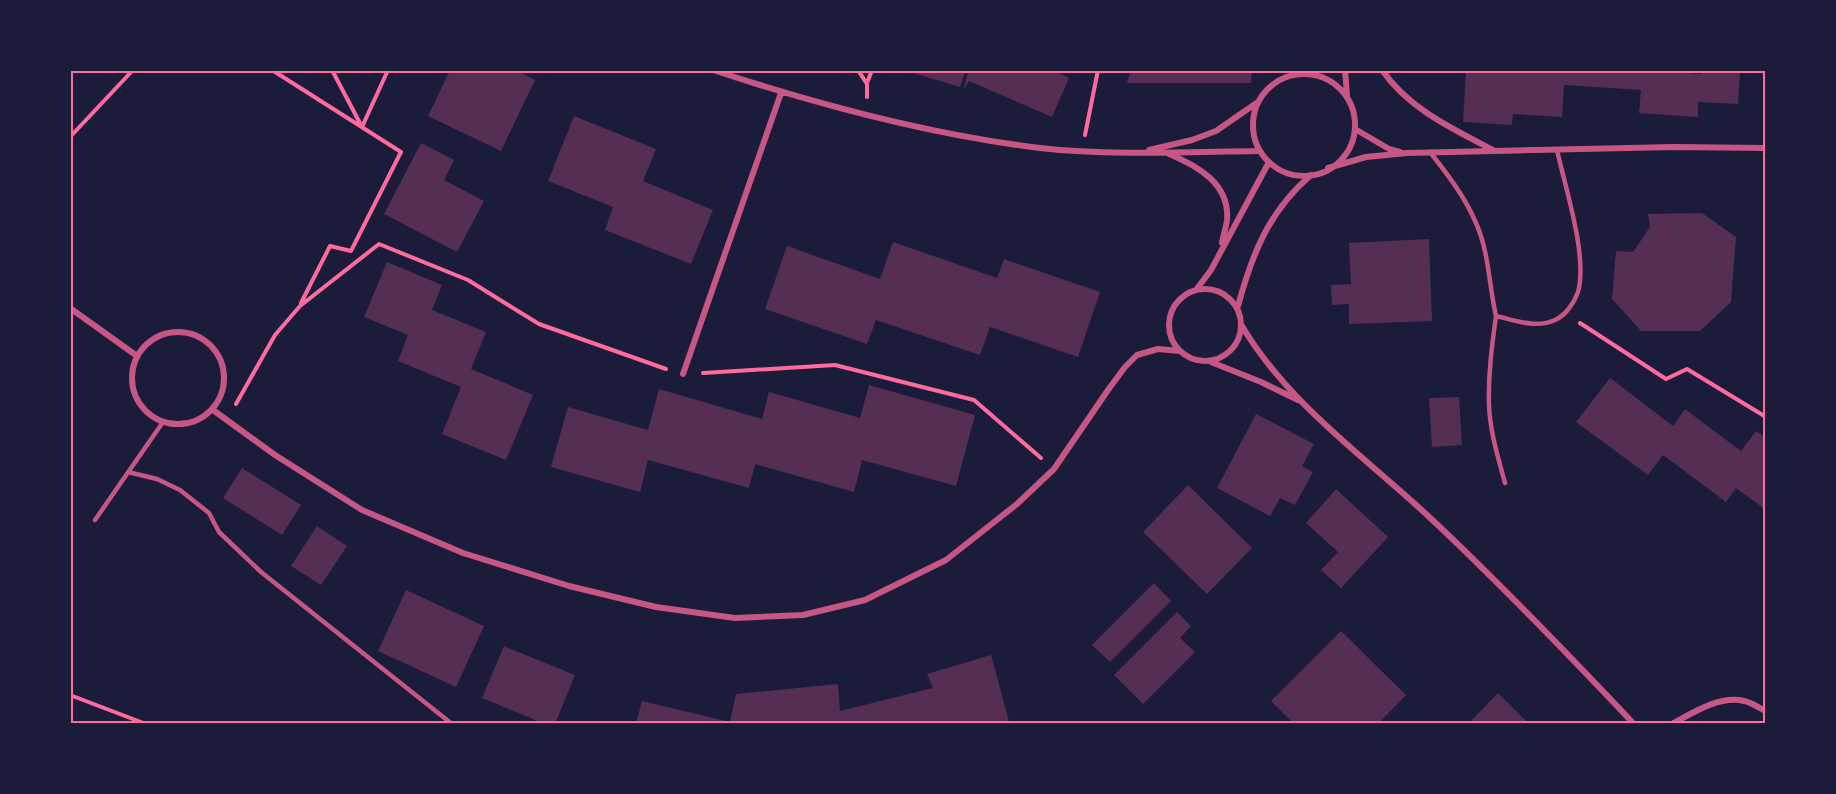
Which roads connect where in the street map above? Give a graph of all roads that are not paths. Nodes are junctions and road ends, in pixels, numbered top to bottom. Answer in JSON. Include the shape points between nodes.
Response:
{"nodes":[{"id":1,"x":713,"y":70,"type":"edge"},
{"id":2,"x":1287,"y":70,"type":"edge"},
{"id":3,"x":1345,"y":70,"type":"edge"},
{"id":4,"x":1382,"y":70,"type":"edge"},
{"id":5,"x":1283,"y":78,"type":"junction"},
{"id":6,"x":781,"y":93,"type":"junction"},
{"id":7,"x":1347,"y":95,"type":"junction"},
{"id":8,"x":1257,"y":102,"type":"junction"},
{"id":9,"x":1355,"y":129,"type":"junction"},
{"id":10,"x":1766,"y":148,"type":"edge"},
{"id":11,"x":1557,"y":150,"type":"junction"},
{"id":12,"x":1496,"y":151,"type":"junction"},
{"id":13,"x":1258,"y":152,"type":"junction"},
{"id":14,"x":1430,"y":152,"type":"junction"},
{"id":15,"x":1136,"y":153,"type":"junction"},
{"id":16,"x":1166,"y":153,"type":"junction"},
{"id":17,"x":1407,"y":153,"type":"junction"},
{"id":18,"x":1269,"y":162,"type":"junction"},
{"id":19,"x":1329,"y":168,"type":"junction"},
{"id":20,"x":1312,"y":174,"type":"junction"},
{"id":21,"x":1220,"y":253,"type":"junction"},
{"id":22,"x":1196,"y":290,"type":"junction"},
{"id":23,"x":1238,"y":306,"type":"junction"},
{"id":24,"x":70,"y":308,"type":"edge"},
{"id":25,"x":1496,"y":316,"type":"junction"},
{"id":26,"x":1242,"y":326,"type":"junction"},
{"id":27,"x":1180,"y":351,"type":"junction"},
{"id":28,"x":137,"y":356,"type":"junction"},
{"id":29,"x":1209,"y":362,"type":"junction"},
{"id":30,"x":683,"y":374,"type":"road end"},
{"id":31,"x":1301,"y":402,"type":"junction"},
{"id":32,"x":213,"y":410,"type":"junction"},
{"id":33,"x":163,"y":422,"type":"junction"},
{"id":34,"x":128,"y":472,"type":"junction"},
{"id":35,"x":1505,"y":483,"type":"dead end"},
{"id":36,"x":95,"y":520,"type":"dead end"},
{"id":37,"x":1766,"y":711,"type":"edge"},
{"id":38,"x":452,"y":723,"type":"edge"},
{"id":39,"x":1634,"y":723,"type":"edge"},
{"id":40,"x":1672,"y":723,"type":"edge"}],
"edges":[{"from":1,"to":6,"type":"street"},
{"from":2,"to":5,"type":"street"},
{"from":3,"to":7,"type":"street"},
{"from":4,"to":12,"type":"street","via":[[1393,86],[1434,119]]},
{"from":5,"to":7,"type":"street","via":[[1302,73],[1320,76]]},
{"from":5,"to":8,"type":"street","via":[[1272,84]]},
{"from":6,"to":15,"type":"street","via":[[947,132],[1040,148]]},
{"from":6,"to":30,"type":"street"},
{"from":7,"to":9,"type":"street"},
{"from":8,"to":13,"type":"street","via":[[1252,119]]},
{"from":8,"to":15,"type":"street","via":[[1216,131]]},
{"from":9,"to":17,"type":"street","via":[[1389,148]]},
{"from":9,"to":19,"type":"street","via":[[1351,146]]},
{"from":10,"to":11,"type":"street"},
{"from":11,"to":12,"type":"street"},
{"from":11,"to":25,"type":"lane","via":[[1578,245],[1578,291],[1570,308],[1554,320],[1530,324]]},
{"from":12,"to":14,"type":"street"},
{"from":13,"to":16,"type":"street"},
{"from":13,"to":18,"type":"street"},
{"from":14,"to":17,"type":"street"},
{"from":14,"to":25,"type":"lane","via":[[1460,190],[1477,225]]},
{"from":15,"to":16,"type":"street"},
{"from":16,"to":21,"type":"street","via":[[1185,160],[1217,184],[1227,219]]},
{"from":17,"to":19,"type":"street","via":[[1366,157]]},
{"from":18,"to":20,"type":"street","via":[[1287,173]]},
{"from":18,"to":21,"type":"street"},
{"from":19,"to":20,"type":"street"},
{"from":20,"to":23,"type":"street","via":[[1293,190],[1262,237]]},
{"from":21,"to":22,"type":"street"},
{"from":22,"to":23,"type":"street","via":[[1219,291]]},
{"from":22,"to":27,"type":"street","via":[[1186,294],[1171,311],[1170,334]]},
{"from":23,"to":26,"type":"street"},
{"from":24,"to":28,"type":"street"},
{"from":25,"to":35,"type":"lane","via":[[1489,405],[1494,447]]},
{"from":26,"to":29,"type":"street","via":[[1240,337],[1228,354]]},
{"from":26,"to":31,"type":"street","via":[[1272,371]]},
{"from":27,"to":29,"type":"street"},
{"from":27,"to":32,"type":"street","via":[[1158,349],[1137,355],[1054,469],[946,560],[865,600],[803,615],[735,618],[656,607],[568,586],[463,553],[362,510],[274,455]]},
{"from":28,"to":32,"type":"street","via":[[161,335],[193,334],[207,342],[223,365],[225,381]]},
{"from":28,"to":33,"type":"street","via":[[132,371],[139,403]]},
{"from":29,"to":31,"type":"street"},
{"from":31,"to":39,"type":"street","via":[[1486,570]]},
{"from":32,"to":33,"type":"street","via":[[195,422]]},
{"from":33,"to":34,"type":"lane"},
{"from":34,"to":36,"type":"lane"},
{"from":34,"to":38,"type":"lane","via":[[180,490],[209,513],[219,532],[261,572]]},
{"from":37,"to":40,"type":"street","via":[[1743,700],[1727,701]]}]}
